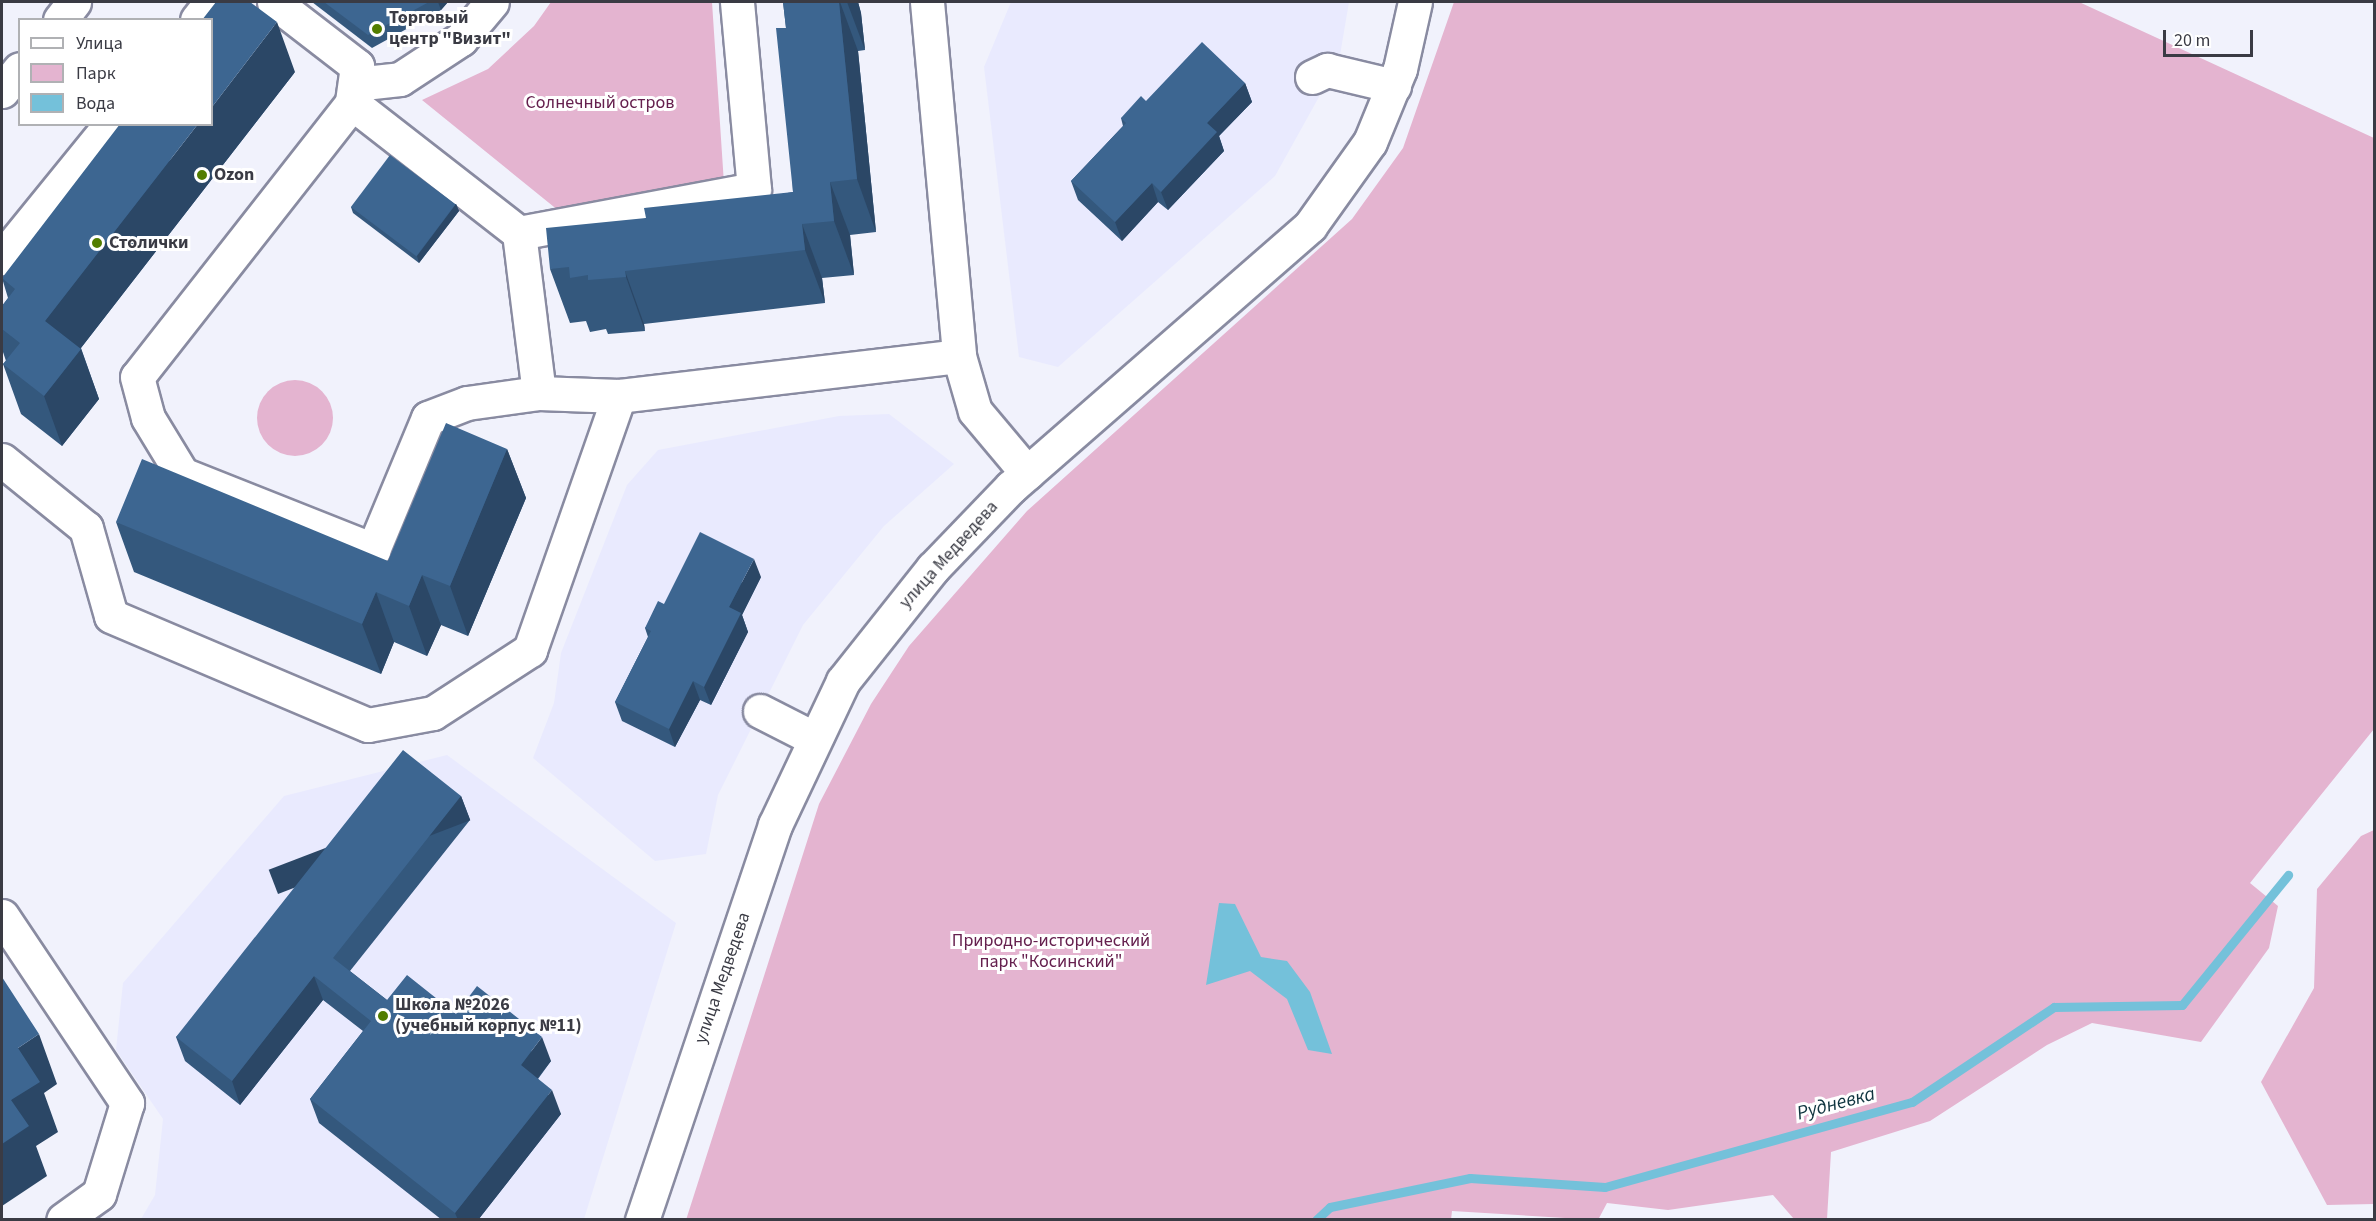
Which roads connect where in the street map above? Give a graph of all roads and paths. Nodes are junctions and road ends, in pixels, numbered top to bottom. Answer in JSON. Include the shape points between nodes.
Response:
{"nodes":[{"id":1,"x":74,"y":2,"type":"edge"},
{"id":2,"x":211,"y":2,"type":"edge"},
{"id":3,"x":274,"y":2,"type":"edge"},
{"id":4,"x":492,"y":2,"type":"edge"},
{"id":5,"x":737,"y":2,"type":"edge"},
{"id":6,"x":927,"y":2,"type":"edge"},
{"id":7,"x":1415,"y":2,"type":"edge"},
{"id":8,"x":62,"y":18,"type":"edge"},
{"id":9,"x":199,"y":18,"type":"edge"},
{"id":10,"x":18,"y":71,"type":"edge"},
{"id":11,"x":1311,"y":77,"type":"dead end"},
{"id":12,"x":1394,"y":86,"type":"junction"},
{"id":13,"x":2,"y":91,"type":"edge"},
{"id":14,"x":354,"y":93,"type":"junction"},
{"id":15,"x":109,"y":126,"type":"edge"},
{"id":16,"x":519,"y":233,"type":"junction"},
{"id":17,"x":2,"y":258,"type":"edge"},
{"id":18,"x":958,"y":356,"type":"junction"},
{"id":19,"x":539,"y":393,"type":"junction"},
{"id":20,"x":619,"y":396,"type":"junction"},
{"id":21,"x":2,"y":460,"type":"edge"},
{"id":22,"x":1027,"y":473,"type":"junction"},
{"id":23,"x":760,"y":711,"type":"dead end"},
{"id":24,"x":813,"y":738,"type":"junction"},
{"id":25,"x":2,"y":916,"type":"edge"},
{"id":26,"x":63,"y":1220,"type":"edge"},
{"id":27,"x":642,"y":1220,"type":"edge"}],
"edges":[{"from":1,"to":8,"type":"street"},
{"from":2,"to":9,"type":"street"},
{"from":3,"to":14,"type":"street","via":[[357,66]]},
{"from":4,"to":14,"type":"street","via":[[461,39],[400,79]]},
{"from":5,"to":16,"type":"street","via":[[754,189]]},
{"from":6,"to":18,"type":"street"},
{"from":7,"to":12,"type":"street","name":"улица Медведева"},
{"from":10,"to":13,"type":"street"},
{"from":11,"to":12,"type":"street","via":[[1327,70]]},
{"from":12,"to":22,"type":"street","name":"улица Медведева","via":[[1370,141],[1310,226]]},
{"from":14,"to":16,"type":"street"},
{"from":14,"to":19,"type":"street","via":[[137,377],[148,418],[182,474],[373,550],[428,418],[467,403]]},
{"from":15,"to":17,"type":"street"},
{"from":16,"to":19,"type":"street"},
{"from":18,"to":20,"type":"street"},
{"from":18,"to":22,"type":"street","via":[[975,411]]},
{"from":19,"to":20,"type":"street"},
{"from":20,"to":21,"type":"street","via":[[530,650],[433,713],[368,724],[111,616],[86,528]]},
{"from":22,"to":24,"type":"street","name":"улица Медведева","via":[[933,568],[843,681]]},
{"from":23,"to":24,"type":"street"},
{"from":24,"to":27,"type":"street","name":"улица Медведева","via":[[775,825]]},
{"from":25,"to":26,"type":"street","via":[[127,1103],[99,1194]]}]}
